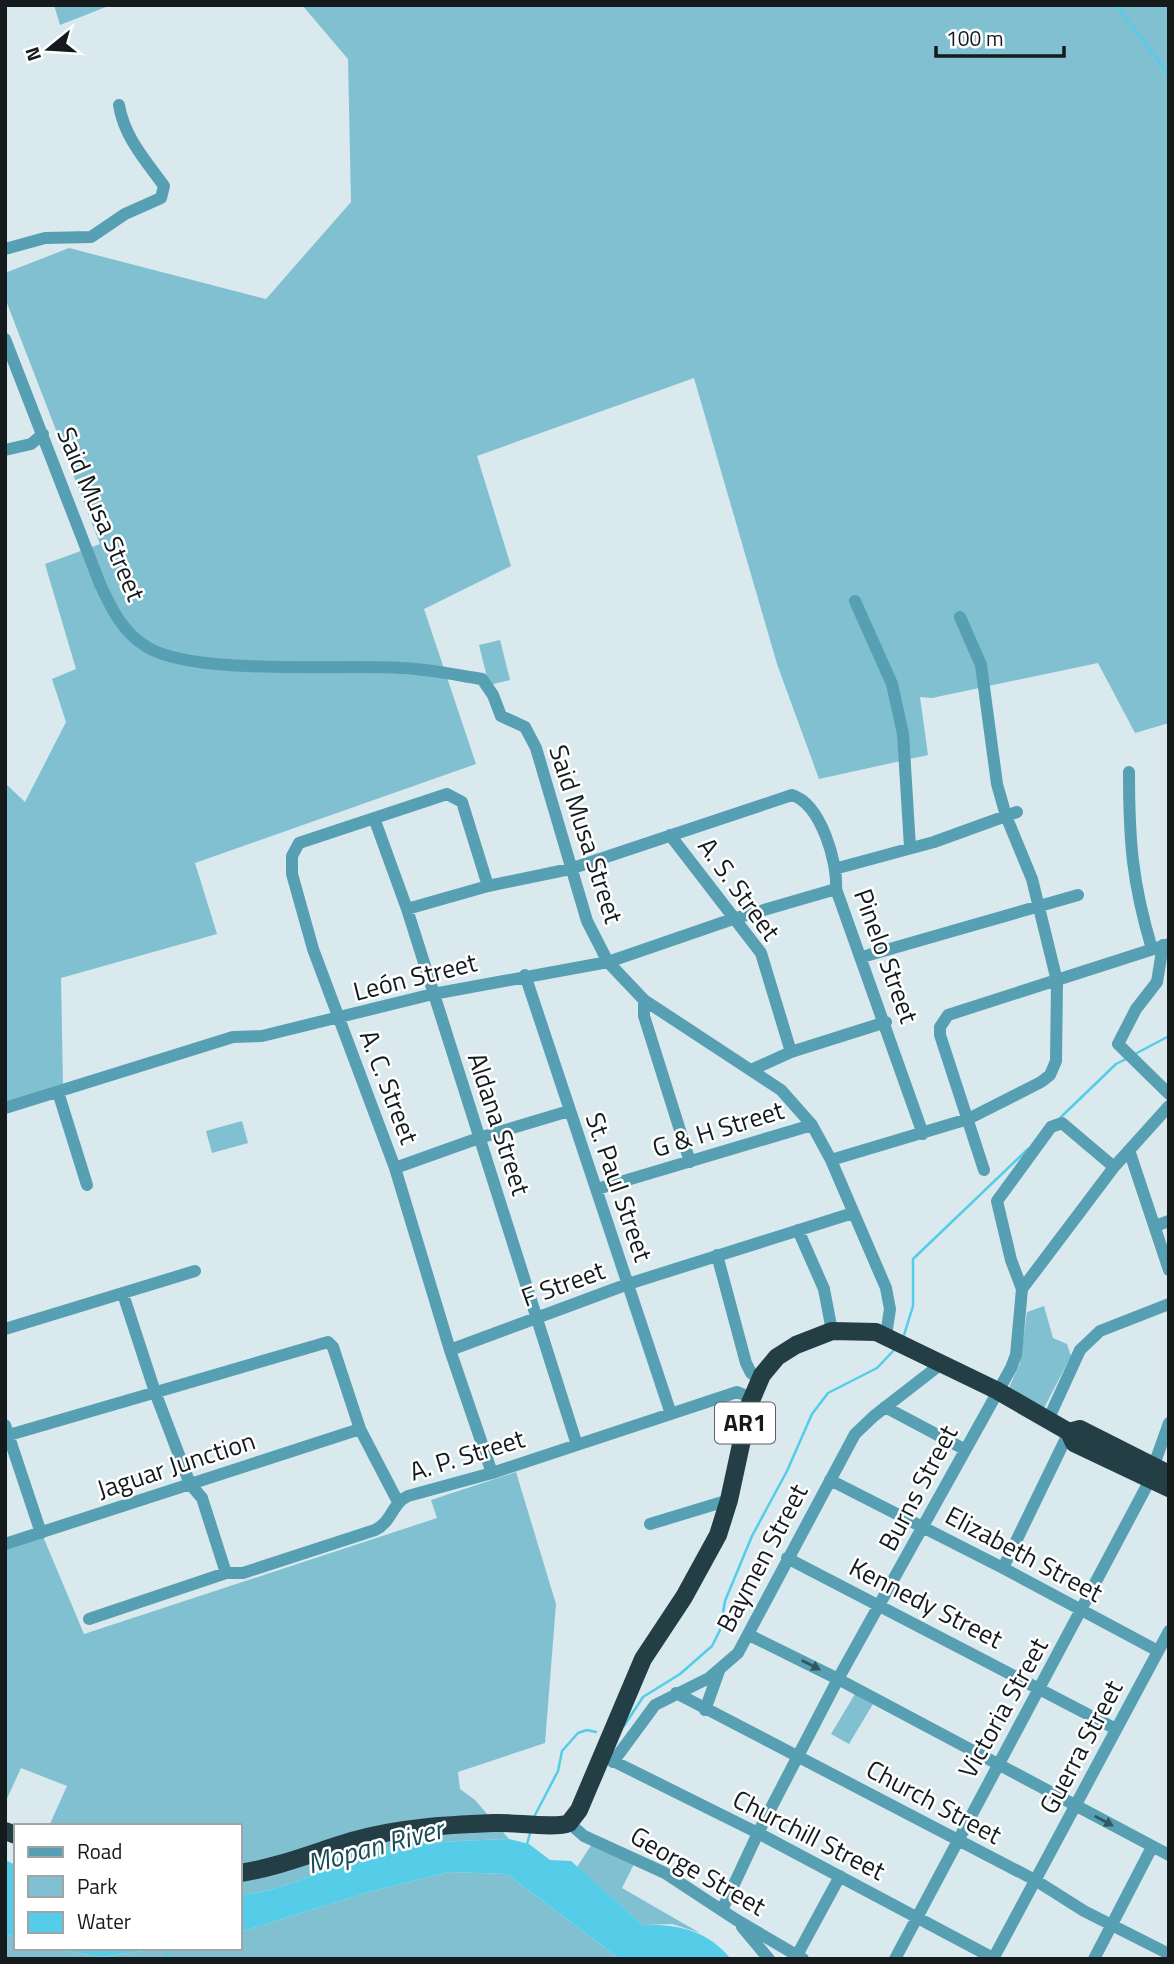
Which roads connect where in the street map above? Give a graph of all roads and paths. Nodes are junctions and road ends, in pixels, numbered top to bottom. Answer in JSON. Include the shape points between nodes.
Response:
{"nodes":[{"id":1,"x":120,"y":105,"type":"dead end"},
{"id":2,"x":5,"y":249,"type":"edge"},
{"id":3,"x":5,"y":340,"type":"edge"},
{"id":4,"x":8,"y":361,"type":"edge"},
{"id":5,"x":43,"y":434,"type":"junction"},
{"id":6,"x":5,"y":450,"type":"edge"},
{"id":7,"x":855,"y":601,"type":"dead end"},
{"id":8,"x":960,"y":617,"type":"dead end"},
{"id":9,"x":1129,"y":772,"type":"dead end"},
{"id":10,"x":1011,"y":814,"type":"junction"},
{"id":11,"x":374,"y":818,"type":"junction"},
{"id":12,"x":670,"y":835,"type":"junction"},
{"id":13,"x":910,"y":847,"type":"junction"},
{"id":14,"x":838,"y":868,"type":"junction"},
{"id":15,"x":570,"y":869,"type":"junction"},
{"id":16,"x":488,"y":886,"type":"junction"},
{"id":17,"x":836,"y":889,"type":"junction"},
{"id":18,"x":1078,"y":895,"type":"dead end"},
{"id":19,"x":1037,"y":907,"type":"junction"},
{"id":20,"x":407,"y":909,"type":"junction"},
{"id":21,"x":733,"y":919,"type":"junction"},
{"id":22,"x":1161,"y":946,"type":"edge"},
{"id":23,"x":862,"y":957,"type":"junction"},
{"id":24,"x":608,"y":962,"type":"junction"},
{"id":25,"x":525,"y":975,"type":"junction"},
{"id":26,"x":1056,"y":981,"type":"junction"},
{"id":27,"x":433,"y":994,"type":"junction"},
{"id":28,"x":644,"y":1000,"type":"junction"},
{"id":29,"x":339,"y":1019,"type":"junction"},
{"id":30,"x":886,"y":1022,"type":"junction"},
{"id":31,"x":791,"y":1052,"type":"junction"},
{"id":32,"x":751,"y":1070,"type":"junction"},
{"id":33,"x":58,"y":1092,"type":"junction"},
{"id":34,"x":1169,"y":1094,"type":"edge"},
{"id":35,"x":1169,"y":1106,"type":"edge"},
{"id":36,"x":5,"y":1108,"type":"edge"},
{"id":37,"x":569,"y":1111,"type":"junction"},
{"id":38,"x":968,"y":1119,"type":"junction"},
{"id":39,"x":812,"y":1125,"type":"junction"},
{"id":40,"x":923,"y":1134,"type":"junction"},
{"id":41,"x":479,"y":1138,"type":"junction"},
{"id":42,"x":1129,"y":1150,"type":"junction"},
{"id":43,"x":831,"y":1160,"type":"junction"},
{"id":44,"x":690,"y":1162,"type":"junction"},
{"id":45,"x":1114,"y":1167,"type":"junction"},
{"id":46,"x":395,"y":1168,"type":"junction"},
{"id":47,"x":984,"y":1170,"type":"dead end"},
{"id":48,"x":87,"y":1185,"type":"dead end"},
{"id":49,"x":597,"y":1189,"type":"junction"},
{"id":50,"x":853,"y":1213,"type":"junction"},
{"id":51,"x":1169,"y":1221,"type":"edge"},
{"id":52,"x":1155,"y":1226,"type":"junction"},
{"id":53,"x":798,"y":1230,"type":"junction"},
{"id":54,"x":717,"y":1255,"type":"junction"},
{"id":55,"x":195,"y":1270,"type":"dead end"},
{"id":56,"x":1169,"y":1270,"type":"edge"},
{"id":57,"x":628,"y":1284,"type":"junction"},
{"id":58,"x":1022,"y":1289,"type":"junction"},
{"id":59,"x":123,"y":1294,"type":"junction"},
{"id":60,"x":1169,"y":1304,"type":"edge"},
{"id":61,"x":537,"y":1317,"type":"junction"},
{"id":62,"x":5,"y":1329,"type":"edge"},
{"id":63,"x":832,"y":1331,"type":"junction"},
{"id":64,"x":886,"y":1335,"type":"junction"},
{"id":65,"x":450,"y":1350,"type":"junction"},
{"id":66,"x":941,"y":1364,"type":"junction"},
{"id":67,"x":760,"y":1380,"type":"junction"},
{"id":68,"x":996,"y":1390,"type":"junction"},
{"id":69,"x":155,"y":1392,"type":"junction"},
{"id":70,"x":752,"y":1398,"type":"junction"},
{"id":71,"x":885,"y":1406,"type":"junction"},
{"id":72,"x":671,"y":1414,"type":"junction"},
{"id":73,"x":1048,"y":1420,"type":"junction"},
{"id":74,"x":1169,"y":1423,"type":"edge"},
{"id":75,"x":360,"y":1429,"type":"junction"},
{"id":76,"x":7,"y":1430,"type":"edge"},
{"id":77,"x":1069,"y":1432,"type":"junction"},
{"id":78,"x":576,"y":1446,"type":"junction"},
{"id":79,"x":964,"y":1449,"type":"junction"},
{"id":80,"x":1158,"y":1472,"type":"edge"},
{"id":81,"x":492,"y":1473,"type":"junction"},
{"id":82,"x":830,"y":1480,"type":"junction"},
{"id":83,"x":190,"y":1484,"type":"junction"},
{"id":84,"x":1169,"y":1488,"type":"edge"},
{"id":85,"x":729,"y":1500,"type":"junction"},
{"id":86,"x":398,"y":1502,"type":"junction"},
{"id":87,"x":650,"y":1524,"type":"dead end"},
{"id":88,"x":923,"y":1526,"type":"junction"},
{"id":89,"x":41,"y":1533,"type":"junction"},
{"id":90,"x":5,"y":1544,"type":"edge"},
{"id":91,"x":787,"y":1558,"type":"junction"},
{"id":92,"x":1003,"y":1568,"type":"junction"},
{"id":93,"x":226,"y":1573,"type":"junction"},
{"id":94,"x":882,"y":1604,"type":"junction"},
{"id":95,"x":1083,"y":1611,"type":"junction"},
{"id":96,"x":89,"y":1619,"type":"dead end"},
{"id":97,"x":1169,"y":1631,"type":"edge"},
{"id":98,"x":749,"y":1635,"type":"junction"},
{"id":99,"x":1158,"y":1651,"type":"junction"},
{"id":100,"x":720,"y":1670,"type":"junction"},
{"id":101,"x":838,"y":1679,"type":"junction"},
{"id":102,"x":1041,"y":1688,"type":"junction"},
{"id":103,"x":676,"y":1693,"type":"junction"},
{"id":104,"x":705,"y":1710,"type":"junction"},
{"id":105,"x":1116,"y":1729,"type":"junction"},
{"id":106,"x":800,"y":1757,"type":"junction"},
{"id":107,"x":607,"y":1758,"type":"junction"},
{"id":108,"x":997,"y":1762,"type":"junction"},
{"id":109,"x":1075,"y":1806,"type":"junction"},
{"id":110,"x":569,"y":1823,"type":"junction"},
{"id":111,"x":758,"y":1833,"type":"junction"},
{"id":112,"x":958,"y":1840,"type":"junction"},
{"id":113,"x":1152,"y":1847,"type":"junction"},
{"id":114,"x":1169,"y":1855,"type":"edge"},
{"id":115,"x":242,"y":1873,"type":"edge"},
{"id":116,"x":840,"y":1876,"type":"junction"},
{"id":117,"x":1035,"y":1880,"type":"junction"},
{"id":118,"x":722,"y":1910,"type":"junction"},
{"id":119,"x":918,"y":1916,"type":"junction"},
{"id":120,"x":735,"y":1919,"type":"junction"},
{"id":121,"x":1112,"y":1925,"type":"junction"},
{"id":122,"x":1169,"y":1955,"type":"edge"},
{"id":123,"x":798,"y":1957,"type":"edge"},
{"id":124,"x":994,"y":1958,"type":"edge"},
{"id":125,"x":769,"y":1959,"type":"edge"},
{"id":126,"x":895,"y":1959,"type":"edge"},
{"id":127,"x":1094,"y":1959,"type":"edge"}],
"edges":[{"from":1,"to":2,"type":"street","via":[[133,144],[164,186],[161,198],[125,214],[91,237],[45,238]]},
{"from":3,"to":4,"type":"street","name":"Said Musa Street"},
{"from":4,"to":5,"type":"street","name":"Said Musa Street"},
{"from":5,"to":6,"type":"street","via":[[31,444]]},
{"from":5,"to":15,"type":"street","name":"Said Musa Street","via":[[100,584],[113,612],[135,638],[169,657],[206,663],[404,668],[482,679],[500,716],[525,727],[536,748]]},
{"from":7,"to":13,"type":"street","via":[[885,664],[898,708],[907,770]]},
{"from":8,"to":10,"type":"street","via":[[981,665],[997,784]]},
{"from":9,"to":22,"type":"street","via":[[1129,852],[1139,905]]},
{"from":10,"to":13,"type":"street"},
{"from":10,"to":19,"type":"street"},
{"from":11,"to":16,"type":"street","name":"A. C. Street","via":[[447,794],[462,802]]},
{"from":11,"to":20,"type":"street","name":"Aldana Street"},
{"from":11,"to":29,"type":"street","name":"A. C. Street","via":[[299,843],[292,856],[292,874],[313,948]]},
{"from":12,"to":14,"type":"street","name":"Pinelo Street","via":[[793,795],[814,811]]},
{"from":12,"to":15,"type":"street"},
{"from":12,"to":21,"type":"street","name":"A. S. Street"},
{"from":13,"to":14,"type":"street"},
{"from":14,"to":17,"type":"street","name":"Pinelo Street"},
{"from":15,"to":16,"type":"street"},
{"from":15,"to":24,"type":"street","name":"Said Musa Street","via":[[587,921]]},
{"from":16,"to":20,"type":"street"},
{"from":17,"to":21,"type":"street","name":"León Street"},
{"from":17,"to":23,"type":"street","name":"Pinelo Street"},
{"from":18,"to":19,"type":"street"},
{"from":19,"to":23,"type":"street"},
{"from":19,"to":26,"type":"street"},
{"from":20,"to":27,"type":"street","name":"Aldana Street"},
{"from":21,"to":24,"type":"street","name":"León Street"},
{"from":21,"to":31,"type":"street","name":"A. S. Street","via":[[761,953]]},
{"from":22,"to":26,"type":"street"},
{"from":22,"to":34,"type":"street","via":[[1157,982],[1118,1044]]},
{"from":23,"to":30,"type":"street","name":"Pinelo Street"},
{"from":24,"to":25,"type":"street","name":"León Street"},
{"from":24,"to":28,"type":"street","name":"Said Musa Street"},
{"from":25,"to":27,"type":"street","name":"León Street"},
{"from":25,"to":37,"type":"street","name":"St. Paul Street"},
{"from":26,"to":38,"type":"street","via":[[1054,1070],[1041,1082]]},
{"from":26,"to":38,"type":"street","via":[[942,1020],[940,1035]]},
{"from":27,"to":29,"type":"street","name":"León Street"},
{"from":27,"to":41,"type":"street","name":"Aldana Street"},
{"from":28,"to":32,"type":"street","name":"Said Musa Street"},
{"from":28,"to":44,"type":"street","via":[[644,1016]]},
{"from":29,"to":33,"type":"street","name":"León Street","via":[[262,1037],[233,1037]]},
{"from":29,"to":46,"type":"street","name":"A. C. Street"},
{"from":30,"to":31,"type":"street"},
{"from":30,"to":40,"type":"street","name":"Pinelo Street"},
{"from":31,"to":32,"type":"street"},
{"from":32,"to":39,"type":"street","name":"Said Musa Street","via":[[781,1090]]},
{"from":33,"to":36,"type":"street","name":"León Street"},
{"from":33,"to":48,"type":"street"},
{"from":35,"to":42,"type":"street"},
{"from":37,"to":41,"type":"street"},
{"from":37,"to":49,"type":"street","name":"St. Paul Street"},
{"from":38,"to":40,"type":"street"},
{"from":38,"to":47,"type":"street"},
{"from":39,"to":43,"type":"street","name":"Said Musa Street"},
{"from":39,"to":44,"type":"street","name":"G & H Street"},
{"from":40,"to":43,"type":"street"},
{"from":41,"to":46,"type":"street"},
{"from":41,"to":61,"type":"street","name":"Aldana Street"},
{"from":42,"to":45,"type":"street"},
{"from":42,"to":52,"type":"street"},
{"from":43,"to":50,"type":"street","name":"Said Musa Street"},
{"from":44,"to":49,"type":"street","name":"G & H Street"},
{"from":45,"to":58,"type":"street"},
{"from":45,"to":58,"type":"street","via":[[1062,1123],[1051,1127],[997,1201]]},
{"from":46,"to":65,"type":"street","name":"A. C. Street"},
{"from":49,"to":57,"type":"street","name":"St. Paul Street"},
{"from":50,"to":53,"type":"street","name":"F Street"},
{"from":50,"to":64,"type":"street","name":"Said Musa Street","via":[[886,1287],[890,1309]]},
{"from":51,"to":52,"type":"street"},
{"from":52,"to":56,"type":"street"},
{"from":53,"to":54,"type":"street","name":"F Street"},
{"from":53,"to":63,"type":"street","via":[[824,1289]]},
{"from":54,"to":57,"type":"street","name":"F Street"},
{"from":54,"to":67,"type":"street","via":[[746,1363]]},
{"from":55,"to":59,"type":"street"},
{"from":57,"to":61,"type":"street","name":"F Street"},
{"from":57,"to":72,"type":"street","name":"St. Paul Street"},
{"from":58,"to":68,"type":"street","name":"Burns Street","via":[[1016,1355]]},
{"from":59,"to":62,"type":"street"},
{"from":59,"to":69,"type":"street"},
{"from":60,"to":73,"type":"street","via":[[1100,1331],[1080,1349]]},
{"from":61,"to":65,"type":"street","name":"F Street"},
{"from":61,"to":78,"type":"street","name":"Aldana Street"},
{"from":63,"to":64,"type":"highway","number":"AR1","via":[[866,1330]]},
{"from":63,"to":67,"type":"highway","number":"AR1","via":[[786,1350]]},
{"from":64,"to":66,"type":"highway","number":"AR1"},
{"from":65,"to":81,"type":"street","name":"A. C. Street"},
{"from":66,"to":68,"type":"highway","number":"AR1"},
{"from":66,"to":71,"type":"street","name":"Baymen Street"},
{"from":67,"to":70,"type":"highway","number":"AR1"},
{"from":68,"to":73,"type":"highway","number":"AR1"},
{"from":68,"to":79,"type":"street","name":"Burns Street"},
{"from":69,"to":75,"type":"street","via":[[328,1342]]},
{"from":69,"to":76,"type":"street"},
{"from":69,"to":83,"type":"street"},
{"from":70,"to":72,"type":"street","name":"A. P. Street","via":[[737,1392]]},
{"from":70,"to":85,"type":"highway","number":"AR1"},
{"from":71,"to":79,"type":"street"},
{"from":71,"to":82,"type":"street","name":"Baymen Street","via":[[855,1434]]},
{"from":72,"to":78,"type":"street","name":"A. P. Street"},
{"from":73,"to":77,"type":"highway","number":"AR1"},
{"from":74,"to":80,"type":"street","name":"Victoria Street"},
{"from":75,"to":83,"type":"street","name":"Jaguar Junction"},
{"from":75,"to":86,"type":"street"},
{"from":76,"to":89,"type":"street"},
{"from":77,"to":80,"type":"highway","number":"AR1","via":[[1074,1443]]},
{"from":77,"to":92,"type":"street"},
{"from":78,"to":81,"type":"street","name":"A. P. Street"},
{"from":79,"to":88,"type":"street","name":"Burns Street"},
{"from":80,"to":84,"type":"highway","number":"AR1"},
{"from":80,"to":95,"type":"street","name":"Victoria Street"},
{"from":81,"to":86,"type":"street","name":"A. P. Street"},
{"from":82,"to":88,"type":"street","name":"Elizabeth Street"},
{"from":82,"to":91,"type":"street","name":"Baymen Street"},
{"from":83,"to":89,"type":"street","name":"Jaguar Junction"},
{"from":83,"to":93,"type":"street","via":[[202,1498]]},
{"from":85,"to":87,"type":"street"},
{"from":85,"to":107,"type":"highway","number":"AR1","via":[[718,1535],[643,1659]]},
{"from":86,"to":93,"type":"street","name":"A. P. Street","via":[[388,1522],[375,1531],[243,1573]]},
{"from":88,"to":92,"type":"street","name":"Elizabeth Street"},
{"from":88,"to":94,"type":"street","name":"Burns Street"},
{"from":89,"to":90,"type":"street","name":"Jaguar Junction"},
{"from":91,"to":94,"type":"street","name":"Kennedy Street"},
{"from":91,"to":98,"type":"street","name":"Baymen Street"},
{"from":92,"to":95,"type":"street","name":"Elizabeth Street"},
{"from":93,"to":96,"type":"street","name":"A. P. Street"},
{"from":94,"to":101,"type":"street","name":"Burns Street"},
{"from":94,"to":102,"type":"street","name":"Kennedy Street"},
{"from":95,"to":99,"type":"street","name":"Elizabeth Street"},
{"from":95,"to":102,"type":"street","name":"Victoria Street"},
{"from":97,"to":99,"type":"street","name":"Guerra Street"},
{"from":98,"to":100,"type":"street","name":"Baymen Street"},
{"from":98,"to":101,"type":"street","one_way":true},
{"from":99,"to":105,"type":"street","name":"Guerra Street"},
{"from":100,"to":103,"type":"street","name":"Baymen Street"},
{"from":100,"to":104,"type":"street"},
{"from":101,"to":106,"type":"street","name":"Burns Street"},
{"from":101,"to":108,"type":"street"},
{"from":102,"to":105,"type":"street","name":"Kennedy Street"},
{"from":102,"to":108,"type":"street","name":"Victoria Street"},
{"from":103,"to":104,"type":"street","name":"Church Street"},
{"from":103,"to":107,"type":"street","name":"Baymen Street","via":[[647,1713]]},
{"from":104,"to":106,"type":"street","name":"Church Street"},
{"from":105,"to":109,"type":"street","name":"Guerra Street"},
{"from":106,"to":111,"type":"street","name":"Burns Street"},
{"from":106,"to":112,"type":"street","name":"Church Street"},
{"from":107,"to":110,"type":"highway","number":"AR1"},
{"from":107,"to":111,"type":"street","name":"Churchill Street"},
{"from":108,"to":109,"type":"street"},
{"from":108,"to":112,"type":"street","name":"Victoria Street"},
{"from":109,"to":113,"type":"street","one_way":true},
{"from":109,"to":117,"type":"street","name":"Guerra Street"},
{"from":110,"to":115,"type":"highway","via":[[440,1825],[372,1836]]},
{"from":110,"to":118,"type":"street","name":"George Street","via":[[584,1836],[665,1873]]},
{"from":111,"to":116,"type":"street","name":"Churchill Street"},
{"from":111,"to":118,"type":"street","name":"Burns Street"},
{"from":112,"to":117,"type":"street","name":"Church Street"},
{"from":112,"to":119,"type":"street","name":"Victoria Street"},
{"from":113,"to":114,"type":"street"},
{"from":113,"to":121,"type":"street"},
{"from":116,"to":119,"type":"street","name":"Churchill Street"},
{"from":116,"to":123,"type":"street"},
{"from":117,"to":121,"type":"street","name":"Church Street"},
{"from":117,"to":124,"type":"street","name":"Guerra Street"},
{"from":118,"to":120,"type":"street","name":"George Street"},
{"from":119,"to":124,"type":"street","name":"Churchill Street"},
{"from":119,"to":126,"type":"street","name":"Victoria Street"},
{"from":120,"to":123,"type":"street","name":"George Street"},
{"from":120,"to":125,"type":"street"},
{"from":121,"to":122,"type":"street","name":"Church Street"},
{"from":121,"to":127,"type":"street"}]}
